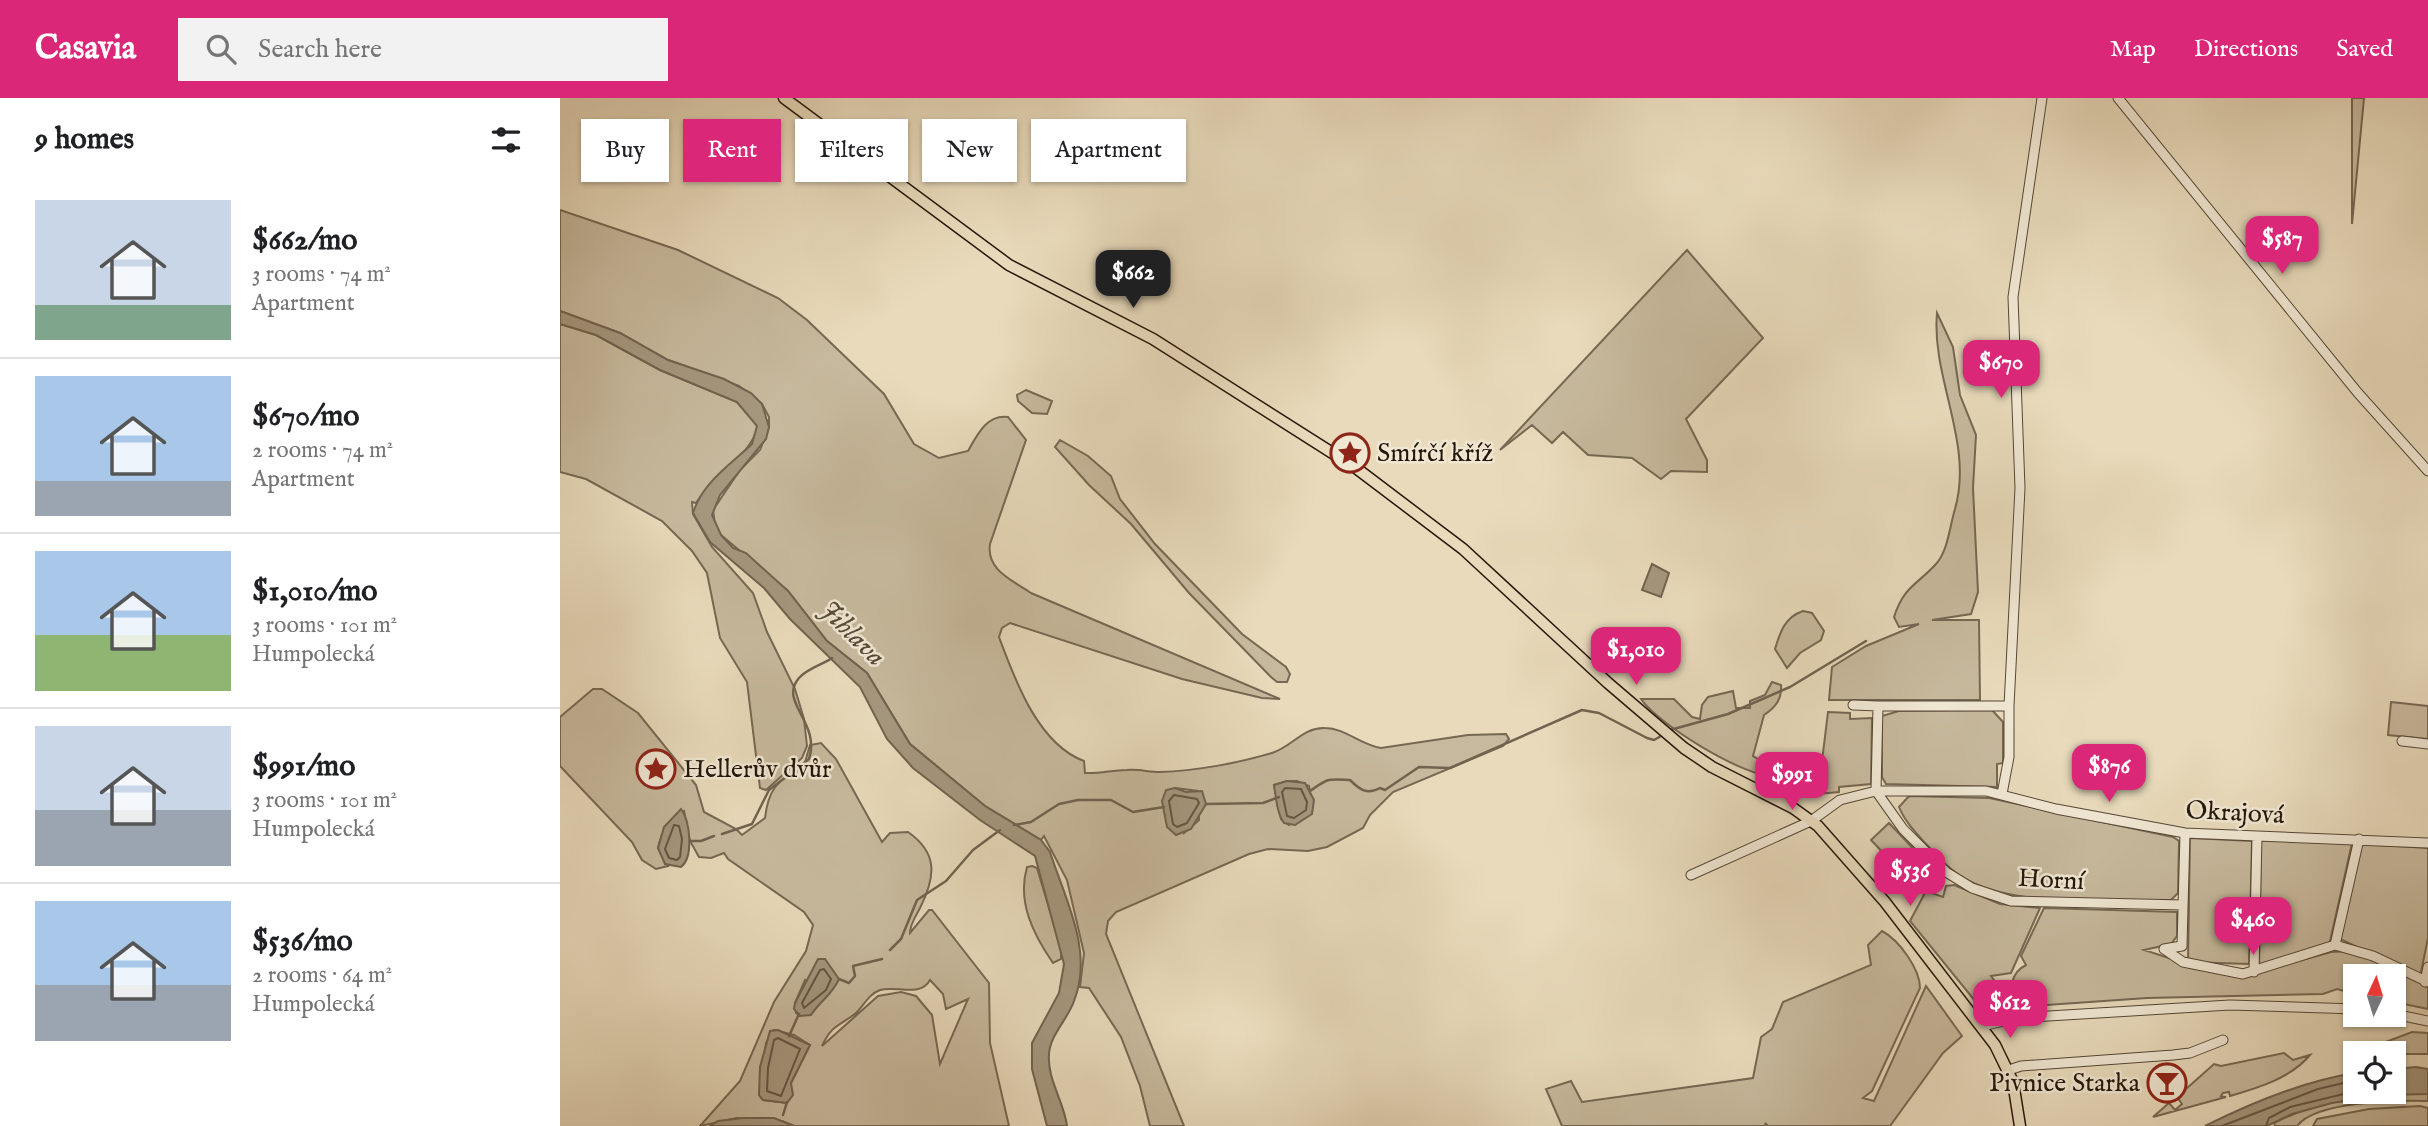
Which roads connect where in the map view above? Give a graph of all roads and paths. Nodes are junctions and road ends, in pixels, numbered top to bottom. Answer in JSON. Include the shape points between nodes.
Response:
{"nodes":[{"id":1,"x":785,"y":98,"type":"edge"},
{"id":2,"x":2042,"y":98,"type":"edge"},
{"id":3,"x":2118,"y":98,"type":"edge"},
{"id":4,"x":2428,"y":471,"type":"edge"},
{"id":5,"x":1853,"y":705,"type":"dead end"},
{"id":6,"x":1878,"y":706,"type":"junction"},
{"id":7,"x":2009,"y":706,"type":"junction"},
{"id":8,"x":2402,"y":741,"type":"dead end"},
{"id":9,"x":2428,"y":744,"type":"edge"},
{"id":10,"x":1877,"y":791,"type":"junction"},
{"id":11,"x":2002,"y":794,"type":"junction"},
{"id":12,"x":1811,"y":821,"type":"junction"},
{"id":13,"x":2185,"y":833,"type":"junction"},
{"id":14,"x":2257,"y":836,"type":"junction"},
{"id":15,"x":2359,"y":839,"type":"junction"},
{"id":16,"x":2428,"y":843,"type":"edge"},
{"id":17,"x":1691,"y":876,"type":"dead end"},
{"id":18,"x":2183,"y":905,"type":"junction"},
{"id":19,"x":2335,"y":943,"type":"junction"},
{"id":20,"x":2428,"y":967,"type":"edge"},
{"id":21,"x":2254,"y":972,"type":"junction"},
{"id":22,"x":2427,"y":982,"type":"edge"},
{"id":23,"x":2343,"y":1009,"type":"edge"},
{"id":24,"x":2406,"y":1016,"type":"edge"},
{"id":25,"x":2428,"y":1021,"type":"edge"},
{"id":26,"x":1982,"y":1026,"type":"junction"},
{"id":27,"x":2223,"y":1040,"type":"dead end"},
{"id":28,"x":2009,"y":1070,"type":"junction"},
{"id":29,"x":2020,"y":1126,"type":"edge"}],
"edges":[{"from":1,"to":12,"type":"main road","via":[[1009,265],[1153,339],[1356,468],[1464,549],[1665,733],[1712,767]]},
{"from":2,"to":7,"type":"street","via":[[2013,297],[2020,488]]},
{"from":3,"to":4,"type":"street","via":[[2358,393]]},
{"from":5,"to":6,"type":"street"},
{"from":6,"to":7,"type":"street"},
{"from":6,"to":10,"type":"street"},
{"from":7,"to":11,"type":"street","via":[[2010,757]]},
{"from":8,"to":9,"type":"street"},
{"from":10,"to":11,"type":"street","name":"Okrajová"},
{"from":10,"to":12,"type":"street","name":"Okrajová","via":[[1840,800]]},
{"from":10,"to":18,"type":"street","name":"Horní","via":[[1946,872],[1972,888],[2011,901]]},
{"from":11,"to":13,"type":"street","name":"Okrajová"},
{"from":12,"to":17,"type":"street","name":"Okrajová"},
{"from":12,"to":26,"type":"main road","via":[[1851,861]]},
{"from":13,"to":14,"type":"street","name":"Okrajová"},
{"from":13,"to":18,"type":"street"},
{"from":14,"to":15,"type":"street","name":"Okrajová"},
{"from":14,"to":21,"type":"street"},
{"from":15,"to":16,"type":"street","name":"Okrajová"},
{"from":15,"to":19,"type":"street"},
{"from":18,"to":21,"type":"street","via":[[2182,946],[2164,949],[2176,960],[2203,968]]},
{"from":19,"to":21,"type":"street"},
{"from":19,"to":22,"type":"street"},
{"from":20,"to":22,"type":"street"},
{"from":23,"to":26,"type":"street","via":[[2230,1005],[2017,1018]]},
{"from":24,"to":25,"type":"street"},
{"from":26,"to":28,"type":"main road"},
{"from":27,"to":28,"type":"street","via":[[2190,1053]]},
{"from":28,"to":29,"type":"main road"}]}
